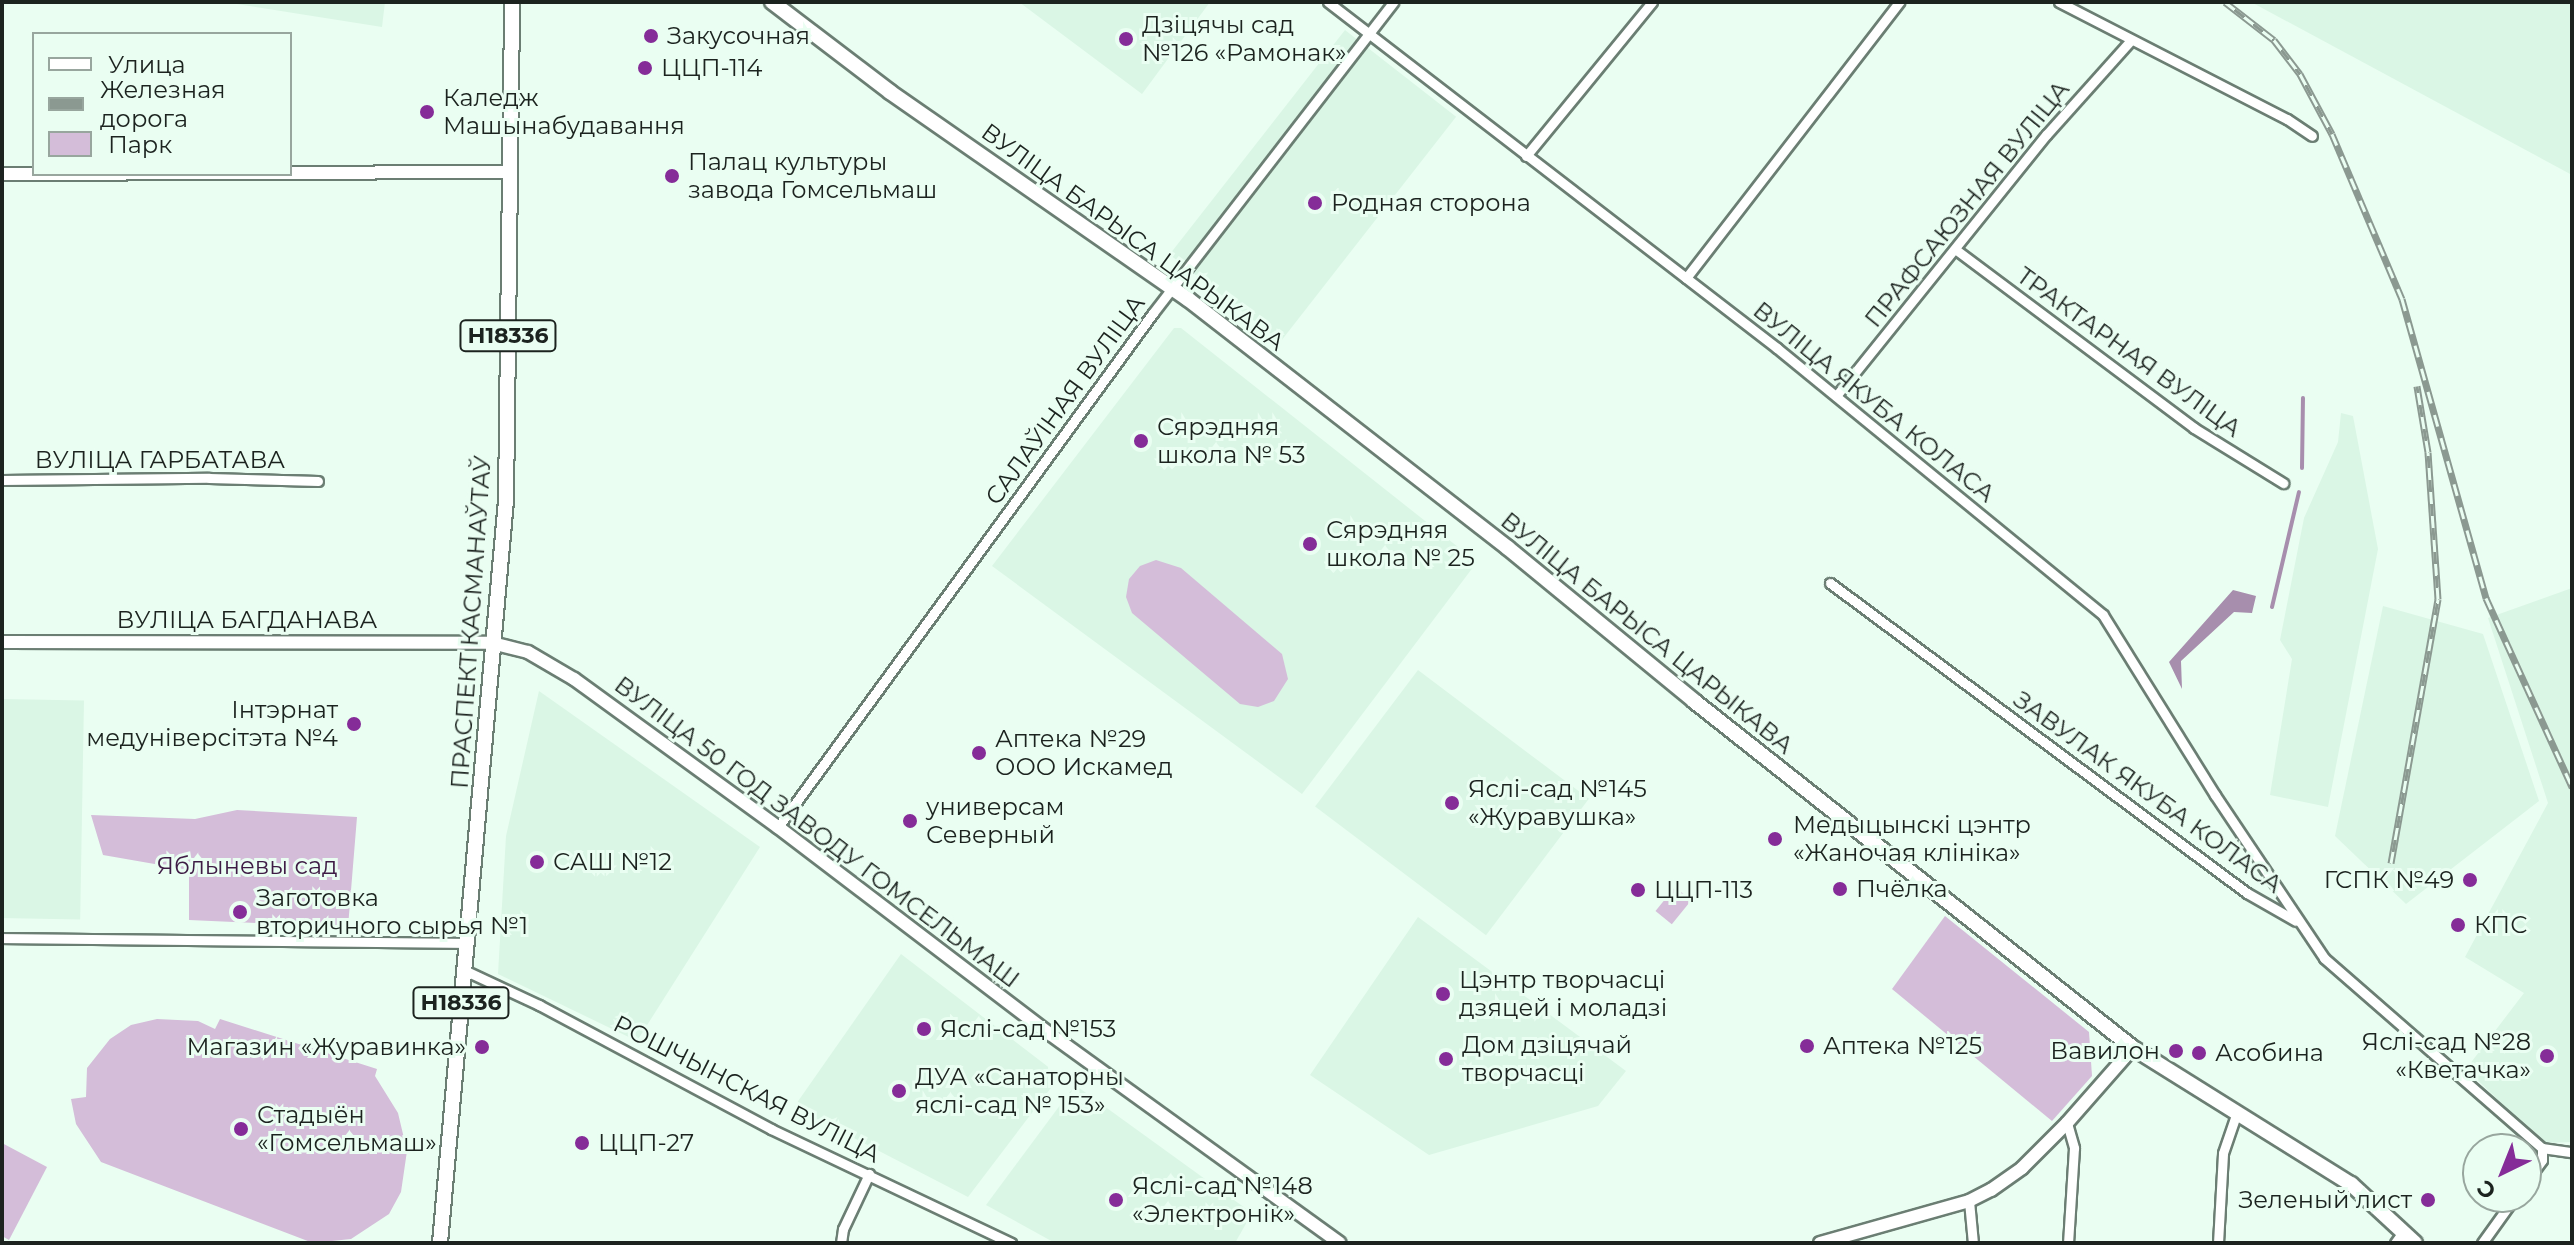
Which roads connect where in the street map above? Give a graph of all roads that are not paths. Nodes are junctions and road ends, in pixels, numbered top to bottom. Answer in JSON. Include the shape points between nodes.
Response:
{"nodes":[{"id":1,"x":512,"y":2,"type":"edge"},
{"id":2,"x":772,"y":2,"type":"edge"},
{"id":3,"x":1328,"y":2,"type":"edge"},
{"id":4,"x":1393,"y":2,"type":"edge"},
{"id":5,"x":1652,"y":2,"type":"edge"},
{"id":6,"x":1899,"y":2,"type":"edge"},
{"id":7,"x":2059,"y":2,"type":"edge"},
{"id":8,"x":1367,"y":34,"type":"junction"},
{"id":9,"x":2131,"y":40,"type":"junction"},
{"id":10,"x":2312,"y":136,"type":"dead end"},
{"id":11,"x":1526,"y":156,"type":"junction"},
{"id":12,"x":510,"y":172,"type":"junction"},
{"id":13,"x":292,"y":173,"type":"edge"},
{"id":14,"x":2,"y":174,"type":"edge"},
{"id":15,"x":32,"y":174,"type":"edge"},
{"id":16,"x":1955,"y":249,"type":"junction"},
{"id":17,"x":1686,"y":278,"type":"junction"},
{"id":18,"x":1172,"y":287,"type":"junction"},
{"id":19,"x":1836,"y":396,"type":"junction"},
{"id":20,"x":2,"y":480,"type":"edge"},
{"id":21,"x":318,"y":481,"type":"dead end"},
{"id":22,"x":2283,"y":483,"type":"dead end"},
{"id":23,"x":1830,"y":583,"type":"dead end"},
{"id":24,"x":2,"y":642,"type":"edge"},
{"id":25,"x":492,"y":643,"type":"junction"},
{"id":26,"x":778,"y":827,"type":"junction"},
{"id":27,"x":2299,"y":922,"type":"junction"},
{"id":28,"x":2,"y":938,"type":"edge"},
{"id":29,"x":467,"y":943,"type":"junction"},
{"id":30,"x":464,"y":970,"type":"junction"},
{"id":31,"x":2133,"y":1048,"type":"junction"},
{"id":32,"x":2237,"y":1112,"type":"junction"},
{"id":33,"x":2067,"y":1123,"type":"junction"},
{"id":34,"x":2525,"y":1133,"type":"edge"},
{"id":35,"x":2542,"y":1148,"type":"edge"},
{"id":36,"x":2572,"y":1152,"type":"edge"},
{"id":37,"x":869,"y":1174,"type":"junction"},
{"id":38,"x":1969,"y":1201,"type":"junction"},
{"id":39,"x":2504,"y":1213,"type":"edge"},
{"id":40,"x":1849,"y":1238,"type":"edge"},
{"id":41,"x":2399,"y":1238,"type":"edge"},
{"id":42,"x":440,"y":1243,"type":"edge"},
{"id":43,"x":841,"y":1243,"type":"edge"},
{"id":44,"x":1011,"y":1243,"type":"edge"},
{"id":45,"x":1340,"y":1243,"type":"edge"},
{"id":46,"x":1820,"y":1243,"type":"edge"},
{"id":47,"x":1973,"y":1243,"type":"edge"},
{"id":48,"x":2068,"y":1243,"type":"edge"},
{"id":49,"x":2218,"y":1243,"type":"edge"},
{"id":50,"x":2415,"y":1243,"type":"edge"},
{"id":51,"x":2482,"y":1243,"type":"edge"}],
"edges":[{"from":1,"to":12,"type":"main road","name":"ПРАСПЕКТ КАСМАНАЎТАЎ","number":"Н18336"},
{"from":2,"to":18,"type":"main road","name":"ВУЛІЦА БАРЫСА ЦАРЫКАВА","via":[[890,92]]},
{"from":3,"to":8,"type":"street","name":"ВУЛІЦА ЯКУБА КОЛАСА"},
{"from":4,"to":8,"type":"street","name":"САЛАЎІНАЯ ВУЛІЦА"},
{"from":5,"to":11,"type":"street"},
{"from":6,"to":17,"type":"street"},
{"from":7,"to":9,"type":"street"},
{"from":8,"to":11,"type":"street","name":"ВУЛІЦА ЯКУБА КОЛАСА"},
{"from":8,"to":18,"type":"street","name":"САЛАЎІНАЯ ВУЛІЦА"},
{"from":9,"to":10,"type":"street"},
{"from":9,"to":16,"type":"street","name":"ПРАФСАЮЗНАЯ ВУЛІЦА"},
{"from":11,"to":17,"type":"street","name":"ВУЛІЦА ЯКУБА КОЛАСА"},
{"from":12,"to":13,"type":"street"},
{"from":12,"to":25,"type":"main road","name":"ПРАСПЕКТ КАСМАНАЎТАЎ","number":"Н18336","via":[[506,501]]},
{"from":14,"to":15,"type":"street"},
{"from":16,"to":19,"type":"street","name":"ПРАФСАЮЗНАЯ ВУЛІЦА"},
{"from":16,"to":22,"type":"street","name":"ТРАКТАРНАЯ ВУЛІЦА","via":[[2194,428]]},
{"from":17,"to":19,"type":"street","name":"ВУЛІЦА ЯКУБА КОЛАСА"},
{"from":18,"to":26,"type":"street","name":"САЛАЎІНАЯ ВУЛІЦА"},
{"from":18,"to":31,"type":"main road","name":"ВУЛІЦА БАРЫСА ЦАРЫКАВА"},
{"from":19,"to":27,"type":"street","name":"ВУЛІЦА ЯКУБА КОЛАСА","via":[[2103,615]]},
{"from":20,"to":21,"type":"street","name":"ВУЛІЦА ГАРБАТАВА"},
{"from":23,"to":27,"type":"street","name":"ЗАВУЛАК ЯКУБА КОЛАСА","via":[[2247,893]]},
{"from":24,"to":25,"type":"street","name":"ВУЛІЦА БАГДАНАВА"},
{"from":25,"to":26,"type":"street","name":"ВУЛІЦА 50 ГОД ЗАВОДУ ГОМСЕЛЬМАШ","via":[[528,652],[574,679]]},
{"from":25,"to":29,"type":"main road","name":"ПРАСПЕКТ КАСМАНАЎТАЎ","number":"Н18336"},
{"from":26,"to":45,"type":"street","name":"ВУЛІЦА 50 ГОД ЗАВОДУ ГОМСЕЛЬМАШ","via":[[1050,1034]]},
{"from":27,"to":34,"type":"street","name":"ЗАВУЛАК ЯКУБА КОЛАСА","via":[[2324,958]]},
{"from":28,"to":29,"type":"street"},
{"from":29,"to":30,"type":"main road","name":"ПРАСПЕКТ КАСМАНАЎТАЎ","number":"Н18336"},
{"from":30,"to":37,"type":"street","name":"РОШЧЫНСКАЯ ВУЛІЦА"},
{"from":30,"to":42,"type":"main road","name":"ПРАСПЕКТ КАСМАНАЎТАЎ","number":"Н18336"},
{"from":31,"to":32,"type":"main road","name":"ВУЛІЦА БАРЫСА ЦАРЫКАВА"},
{"from":31,"to":33,"type":"street"},
{"from":32,"to":41,"type":"main road","name":"ВУЛІЦА БАРЫСА ЦАРЫКАВА","via":[[2351,1184]]},
{"from":32,"to":49,"type":"street","via":[[2223,1153]]},
{"from":33,"to":38,"type":"street","via":[[2011,1177]]},
{"from":33,"to":48,"type":"street","via":[[2074,1148]]},
{"from":35,"to":36,"type":"street"},
{"from":37,"to":43,"type":"street"},
{"from":37,"to":44,"type":"street","name":"РОШЧЫНСКАЯ ВУЛІЦА"},
{"from":38,"to":40,"type":"street"},
{"from":38,"to":47,"type":"street"},
{"from":39,"to":51,"type":"street"},
{"from":40,"to":46,"type":"street"},
{"from":41,"to":50,"type":"main road","name":"ВУЛІЦА БАРЫСА ЦАРЫКАВА"}]}
